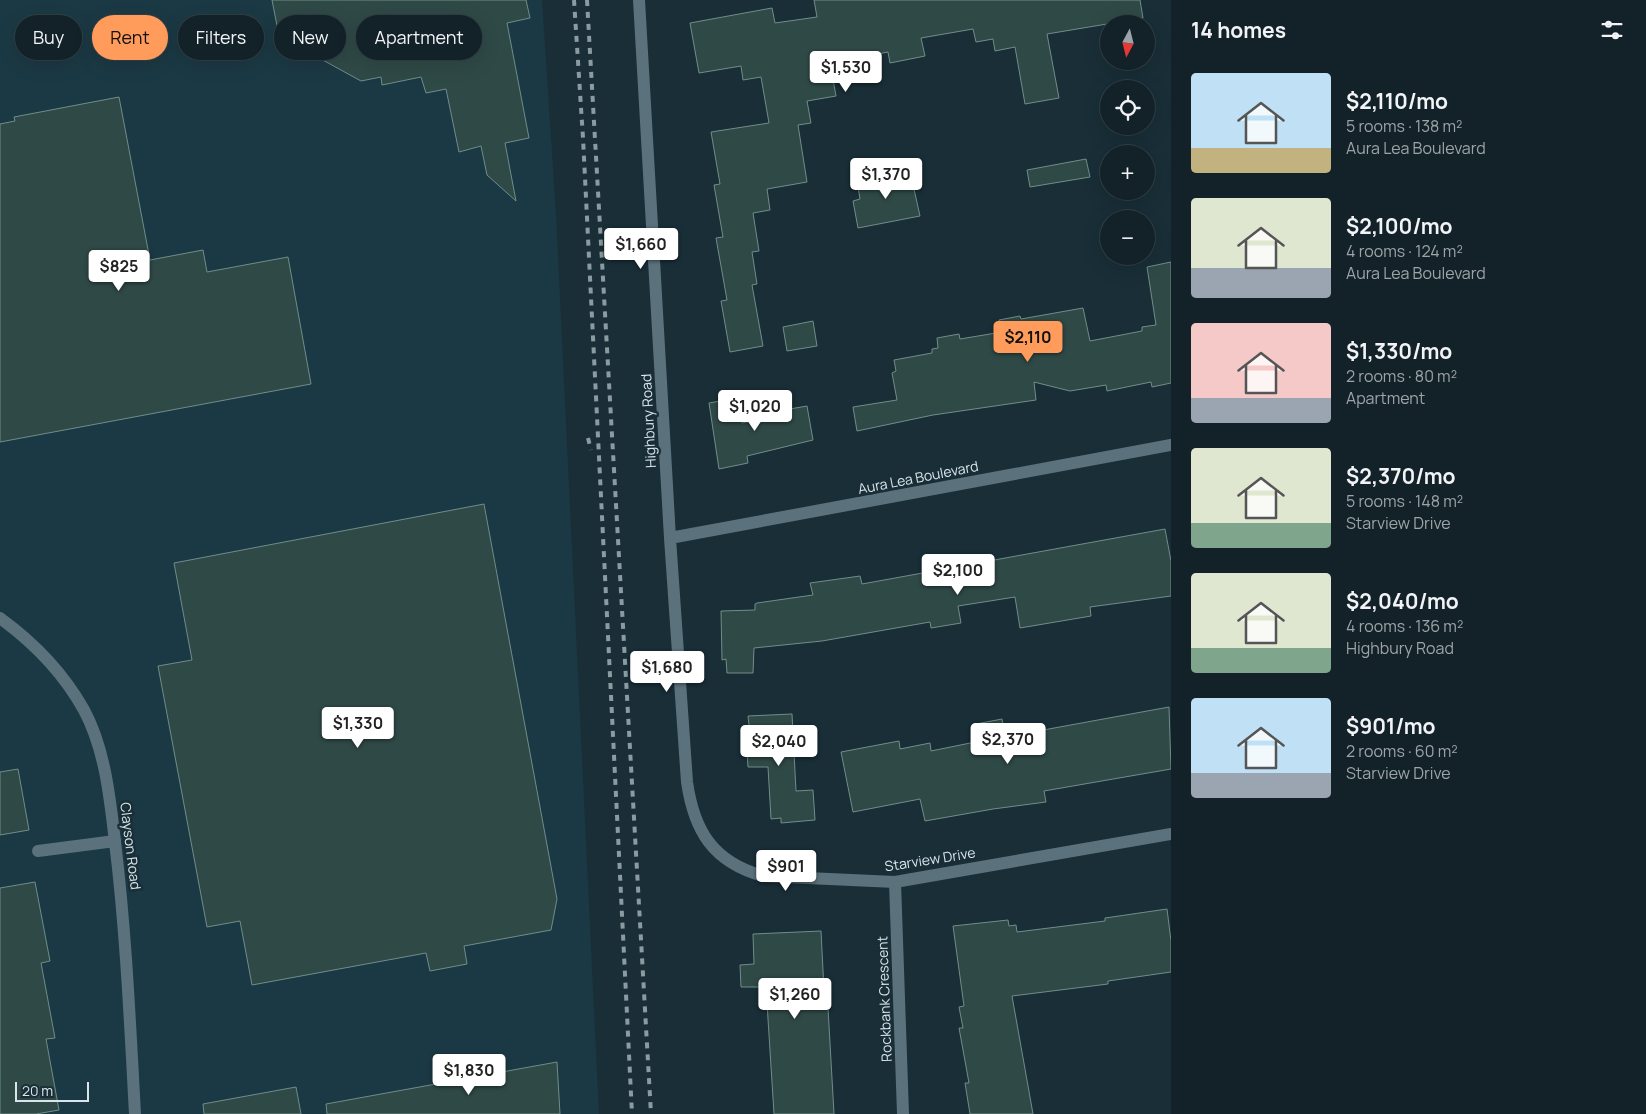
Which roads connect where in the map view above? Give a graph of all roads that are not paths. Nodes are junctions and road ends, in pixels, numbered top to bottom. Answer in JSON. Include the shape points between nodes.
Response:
{"nodes":[{"id":1,"x":639,"y":0,"type":"edge"},
{"id":2,"x":1171,"y":445,"type":"edge"},
{"id":3,"x":670,"y":538,"type":"junction"},
{"id":4,"x":0,"y":618,"type":"edge"},
{"id":5,"x":1171,"y":834,"type":"edge"},
{"id":6,"x":706,"y":837,"type":"joint"},
{"id":7,"x":115,"y":841,"type":"junction"},
{"id":8,"x":38,"y":851,"type":"dead end"},
{"id":9,"x":894,"y":882,"type":"junction"},
{"id":10,"x":135,"y":1114,"type":"edge"},
{"id":11,"x":903,"y":1114,"type":"edge"}],
"edges":[{"from":1,"to":3,"type":"street","name":"Highbury Road"},
{"from":2,"to":3,"type":"street","name":"Aura Lea Boulevard"},
{"from":3,"to":6,"type":"street","name":"Highbury Road","via":[[687,782],[691,808]]},
{"from":4,"to":7,"type":"street","name":"Clayson Road","via":[[53,666],[84,710],[94,732],[108,790]]},
{"from":5,"to":9,"type":"street","name":"Starview Drive"},
{"from":6,"to":9,"type":"street","name":"Starview Drive","via":[[721,858],[742,870],[762,876]]},
{"from":7,"to":8,"type":"street"},
{"from":7,"to":10,"type":"street","name":"Clayson Road","via":[[126,932]]},
{"from":9,"to":11,"type":"street","name":"Rockbank Crescent"}]}
